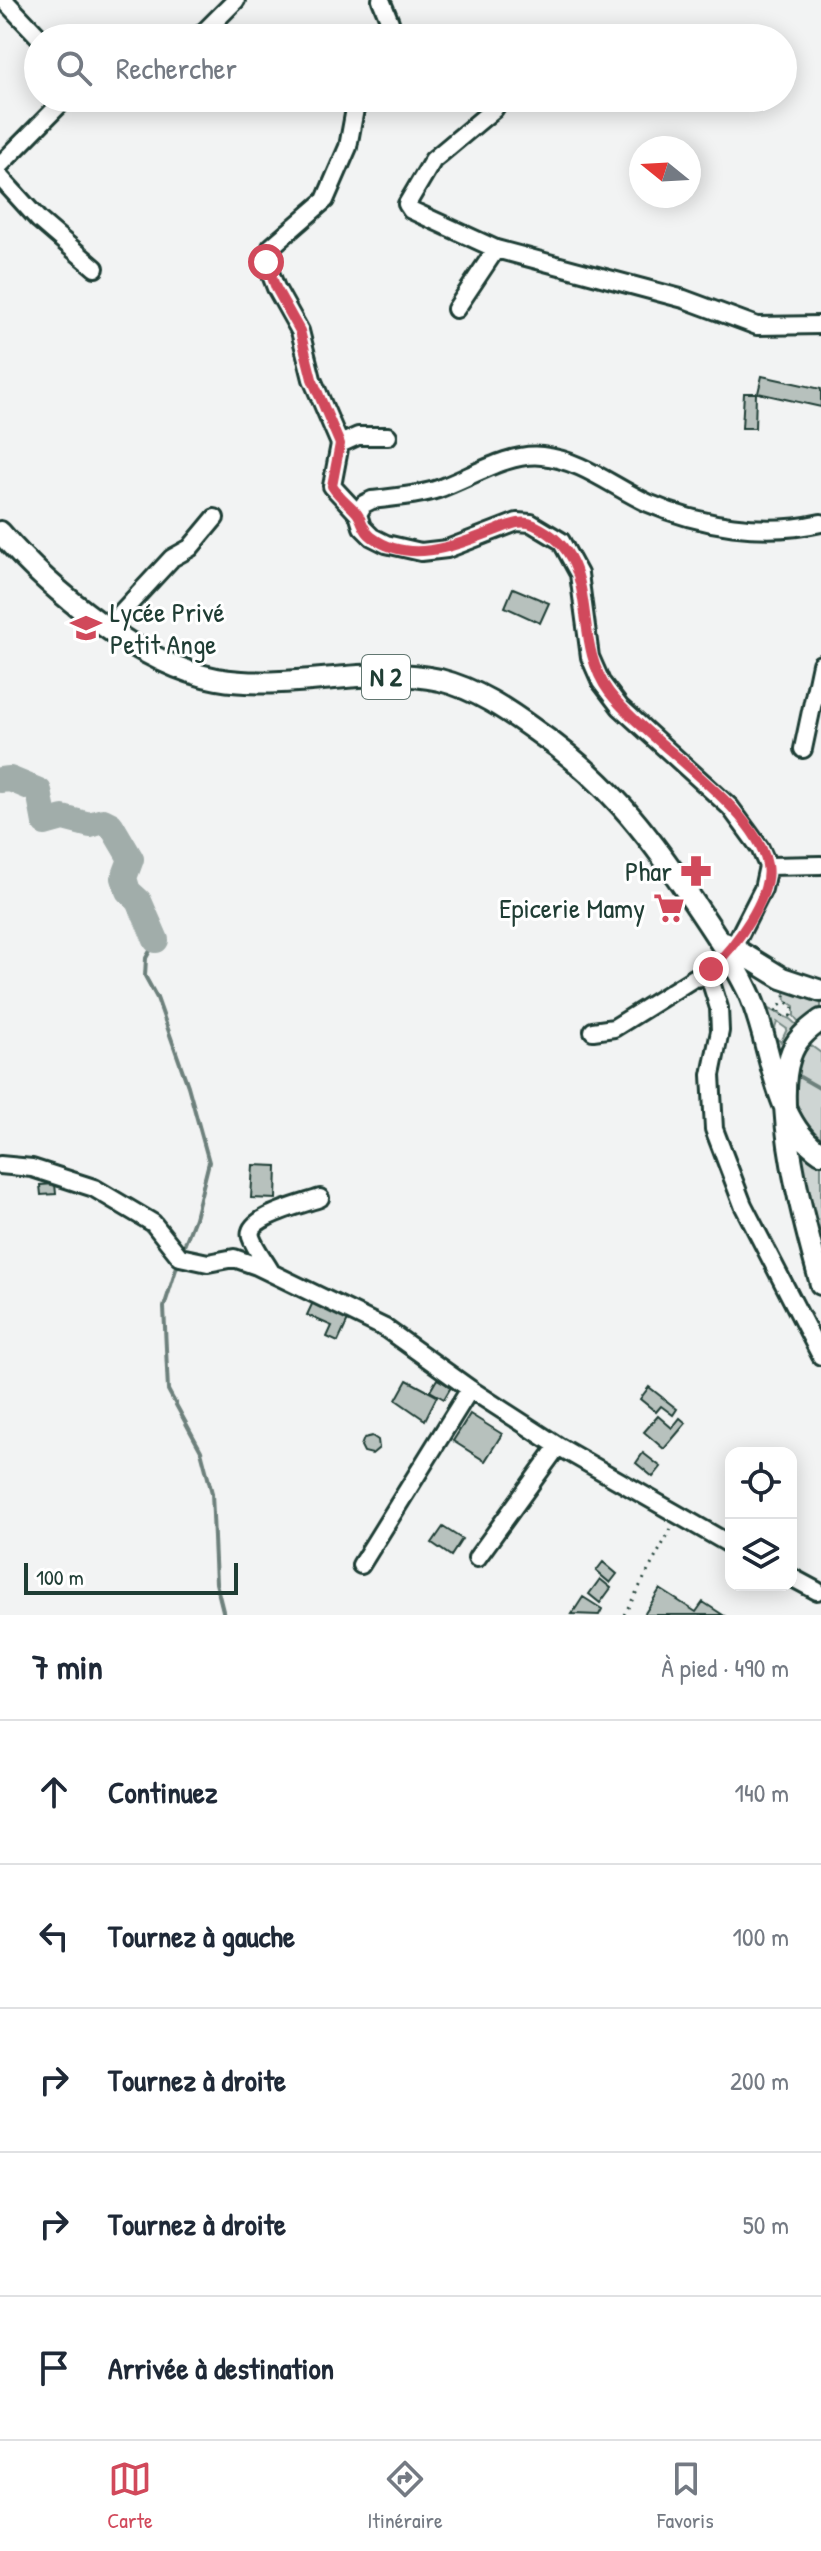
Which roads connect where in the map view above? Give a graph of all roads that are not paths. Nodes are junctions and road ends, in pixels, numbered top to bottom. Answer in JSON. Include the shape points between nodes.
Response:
{"nodes":[{"id":1,"x":4,"y":0,"type":"edge"},
{"id":2,"x":236,"y":0,"type":"edge"},
{"id":3,"x":381,"y":0,"type":"edge"},
{"id":4,"x":27,"y":24,"type":"edge"},
{"id":5,"x":212,"y":24,"type":"edge"},
{"id":6,"x":390,"y":24,"type":"edge"},
{"id":7,"x":52,"y":112,"type":"edge"},
{"id":8,"x":354,"y":112,"type":"edge"},
{"id":9,"x":490,"y":112,"type":"edge"},
{"id":10,"x":0,"y":165,"type":"edge"},
{"id":11,"x":0,"y":177,"type":"edge"},
{"id":12,"x":496,"y":249,"type":"junction"},
{"id":13,"x":95,"y":268,"type":"dead end"},
{"id":14,"x":456,"y":309,"type":"dead end"},
{"id":15,"x":821,"y":325,"type":"edge"},
{"id":16,"x":388,"y":436,"type":"dead end"},
{"id":17,"x":340,"y":444,"type":"junction"},
{"id":18,"x":358,"y":514,"type":"junction"},
{"id":19,"x":215,"y":518,"type":"dead end"},
{"id":20,"x":821,"y":523,"type":"edge"},
{"id":21,"x":0,"y":532,"type":"edge"},
{"id":22,"x":108,"y":627,"type":"junction"},
{"id":23,"x":821,"y":664,"type":"edge"},
{"id":24,"x":803,"y":749,"type":"dead end"},
{"id":25,"x":821,"y":865,"type":"edge"},
{"id":26,"x":768,"y":866,"type":"junction"},
{"id":27,"x":730,"y":951,"type":"junction"},
{"id":28,"x":709,"y":976,"type":"junction"},
{"id":29,"x":821,"y":991,"type":"edge"},
{"id":30,"x":821,"y":1020,"type":"edge"},
{"id":31,"x":593,"y":1031,"type":"dead end"},
{"id":32,"x":785,"y":1105,"type":"junction"},
{"id":33,"x":821,"y":1153,"type":"edge"},
{"id":34,"x":0,"y":1165,"type":"edge"},
{"id":35,"x":320,"y":1198,"type":"dead end"},
{"id":36,"x":271,"y":1272,"type":"junction"},
{"id":37,"x":821,"y":1284,"type":"edge"},
{"id":38,"x":821,"y":1356,"type":"edge"},
{"id":39,"x":470,"y":1389,"type":"junction"},
{"id":40,"x":558,"y":1446,"type":"junction"},
{"id":41,"x":725,"y":1542,"type":"edge"},
{"id":42,"x":477,"y":1558,"type":"dead end"},
{"id":43,"x":361,"y":1565,"type":"dead end"},
{"id":44,"x":797,"y":1579,"type":"edge"},
{"id":45,"x":820,"y":1588,"type":"edge"}],
"edges":[{"from":1,"to":4,"type":"street"},
{"from":2,"to":5,"type":"street"},
{"from":3,"to":6,"type":"street"},
{"from":7,"to":10,"type":"street"},
{"from":8,"to":17,"type":"street","via":[[348,147],[325,200],[271,247],[266,262],[300,331],[312,379]]},
{"from":9,"to":12,"type":"street","via":[[433,160],[407,204]]},
{"from":11,"to":13,"type":"street","via":[[39,220]]},
{"from":12,"to":14,"type":"street"},
{"from":12,"to":15,"type":"street","via":[[684,299],[757,326]]},
{"from":16,"to":17,"type":"street","via":[[358,436]]},
{"from":17,"to":18,"type":"street","via":[[332,486]]},
{"from":18,"to":20,"type":"street","via":[[372,500],[435,490],[537,455],[559,458],[648,503],[696,520],[783,530]]},
{"from":18,"to":26,"type":"street","via":[[372,537],[421,552],[447,549],[517,522],[531,523],[561,541],[579,574],[590,657],[601,682],[620,707],[730,807],[748,827]]},
{"from":19,"to":22,"type":"street"},
{"from":21,"to":22,"type":"main road","number":"N 2"},
{"from":22,"to":27,"type":"main road","number":"N 2","via":[[181,670],[218,679],[267,683],[430,678],[499,705],[612,791]]},
{"from":23,"to":24,"type":"street"},
{"from":25,"to":26,"type":"street"},
{"from":26,"to":27,"type":"street","via":[[751,918]]},
{"from":27,"to":28,"type":"street"},
{"from":27,"to":29,"type":"main road"},
{"from":27,"to":32,"type":"main road"},
{"from":28,"to":31,"type":"street","via":[[694,978],[614,1028]]},
{"from":28,"to":38,"type":"street","via":[[720,1031],[711,1075],[714,1129],[743,1205]]},
{"from":30,"to":32,"type":"main road","via":[[803,1034],[790,1056]]},
{"from":32,"to":33,"type":"main road","via":[[801,1135]]},
{"from":32,"to":37,"type":"main road"},
{"from":34,"to":36,"type":"street","via":[[32,1168],[94,1188],[153,1223],[180,1257],[208,1263],[234,1258]]},
{"from":35,"to":36,"type":"street","via":[[259,1220],[251,1228],[250,1236]]},
{"from":36,"to":39,"type":"street","via":[[385,1328]]},
{"from":39,"to":40,"type":"street"},
{"from":39,"to":43,"type":"street"},
{"from":40,"to":41,"type":"street"},
{"from":40,"to":42,"type":"street"},
{"from":44,"to":45,"type":"street"}]}
